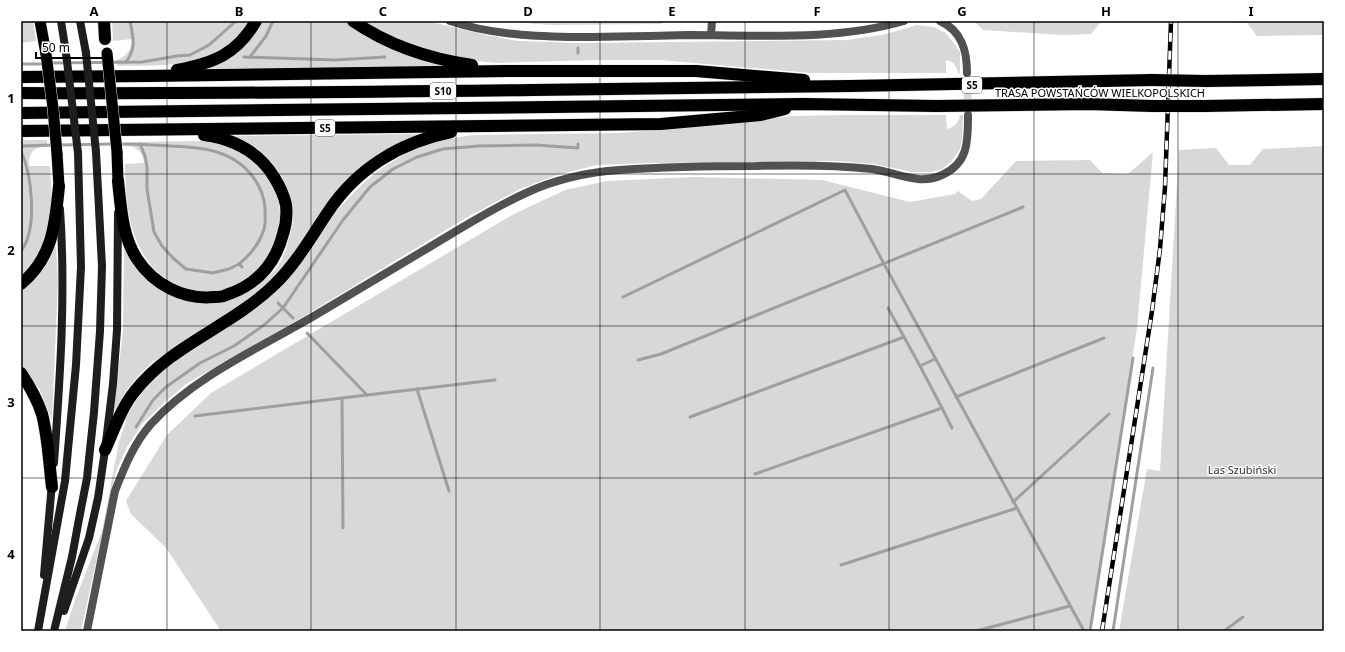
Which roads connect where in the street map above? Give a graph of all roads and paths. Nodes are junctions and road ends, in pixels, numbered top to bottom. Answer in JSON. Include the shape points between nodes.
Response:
{"nodes":[{"id":1,"x":40,"y":21,"type":"edge"},
{"id":2,"x":61,"y":21,"type":"edge"},
{"id":3,"x":80,"y":21,"type":"edge"},
{"id":4,"x":101,"y":21,"type":"edge"},
{"id":5,"x":104,"y":21,"type":"edge"},
{"id":6,"x":256,"y":21,"type":"edge"},
{"id":7,"x":354,"y":21,"type":"edge"},
{"id":8,"x":450,"y":21,"type":"edge"},
{"id":9,"x":712,"y":21,"type":"edge"},
{"id":10,"x":904,"y":21,"type":"edge"},
{"id":11,"x":940,"y":21,"type":"edge"},
{"id":12,"x":711,"y":35,"type":"junction"},
{"id":13,"x":105,"y":39,"type":"junction"},
{"id":14,"x":506,"y":71,"type":"junction"},
{"id":15,"x":967,"y":73,"type":"tunnel mouth"},
{"id":16,"x":21,"y":76,"type":"edge"},
{"id":17,"x":147,"y":76,"type":"junction"},
{"id":18,"x":1324,"y":79,"type":"edge"},
{"id":19,"x":865,"y":86,"type":"junction"},
{"id":20,"x":21,"y":93,"type":"edge"},
{"id":21,"x":804,"y":104,"type":"junction"},
{"id":22,"x":1324,"y":104,"type":"edge"},
{"id":23,"x":21,"y":114,"type":"edge"},
{"id":24,"x":968,"y":115,"type":"tunnel mouth"},
{"id":25,"x":479,"y":127,"type":"junction"},
{"id":26,"x":172,"y":129,"type":"junction"},
{"id":27,"x":21,"y":131,"type":"edge"},
{"id":28,"x":118,"y":181,"type":"junction"},
{"id":29,"x":59,"y":186,"type":"junction"},
{"id":30,"x":21,"y":284,"type":"edge"},
{"id":31,"x":21,"y":373,"type":"edge"},
{"id":32,"x":105,"y":450,"type":"junction"},
{"id":33,"x":52,"y":487,"type":"junction"},
{"id":34,"x":42,"y":608,"type":"junction"},
{"id":35,"x":38,"y":631,"type":"edge"},
{"id":36,"x":55,"y":631,"type":"edge"},
{"id":37,"x":87,"y":631,"type":"edge"}],
"edges":[{"from":1,"to":29,"type":"highway","bridge":true,"via":[[53,108]]},
{"from":2,"to":34,"type":"main road","bridge":true,"via":[[78,153],[81,267],[76,365],[65,481]]},
{"from":3,"to":36,"type":"main road","bridge":true,"via":[[86,53],[96,152],[102,266],[100,331],[86,478]]},
{"from":4,"to":13,"type":"highway"},
{"from":5,"to":13,"type":"highway"},
{"from":6,"to":17,"type":"highway","via":[[238,46],[222,56],[188,68]]},
{"from":7,"to":14,"type":"highway","number":"S5","via":[[420,54],[458,64]]},
{"from":8,"to":12,"type":"street","via":[[505,34],[533,36]]},
{"from":9,"to":12,"type":"street"},
{"from":10,"to":12,"type":"street","via":[[836,34]]},
{"from":11,"to":15,"type":"street","via":[[957,34],[964,47]]},
{"from":13,"to":28,"type":"highway","bridge":true},
{"from":14,"to":17,"type":"highway"},
{"from":14,"to":19,"type":"highway","number":"S5","via":[[696,71]]},
{"from":16,"to":17,"type":"highway"},
{"from":18,"to":19,"type":"highway","name":"TRASA POWSTAŃCÓW WIELKOPOLSKICH","number":"S5","bridge":true},
{"from":19,"to":20,"type":"highway","number":"S10","via":[[153,94]]},
{"from":21,"to":22,"type":"highway","name":"TRASA POWSTAŃCÓW WIELKOPOLSKICH","number":"S5","bridge":true},
{"from":21,"to":23,"type":"highway","number":"S10"},
{"from":21,"to":25,"type":"highway","number":"S5","via":[[761,115],[660,124]]},
{"from":24,"to":37,"type":"street","via":[[968,140],[960,161],[943,175],[931,179],[915,179],[850,166],[718,166],[616,170],[575,176],[528,192],[485,214],[293,329],[205,378],[171,405],[150,426],[134,448],[115,491]]},
{"from":25,"to":26,"type":"highway","number":"S5"},
{"from":25,"to":32,"type":"highway","via":[[416,142],[390,153],[369,167],[340,195],[291,267],[275,285],[255,302],[163,362],[148,375],[124,408]]},
{"from":26,"to":27,"type":"highway","number":"S5"},
{"from":26,"to":28,"type":"highway","via":[[218,137],[242,147],[257,156],[268,167],[280,186],[286,205],[286,226],[280,247],[270,265],[255,281],[226,296],[208,298],[175,292],[162,284],[150,275],[137,259],[128,241],[121,213]]},
{"from":28,"to":32,"type":"main road","via":[[117,330]]},
{"from":29,"to":30,"type":"highway","via":[[51,239],[45,257]]},
{"from":29,"to":33,"type":"main road","via":[[63,254],[62,347]]},
{"from":31,"to":33,"type":"highway","via":[[42,413]]},
{"from":32,"to":36,"type":"main road","via":[[90,538]]},
{"from":33,"to":34,"type":"main road"},
{"from":34,"to":35,"type":"main road"}]}
